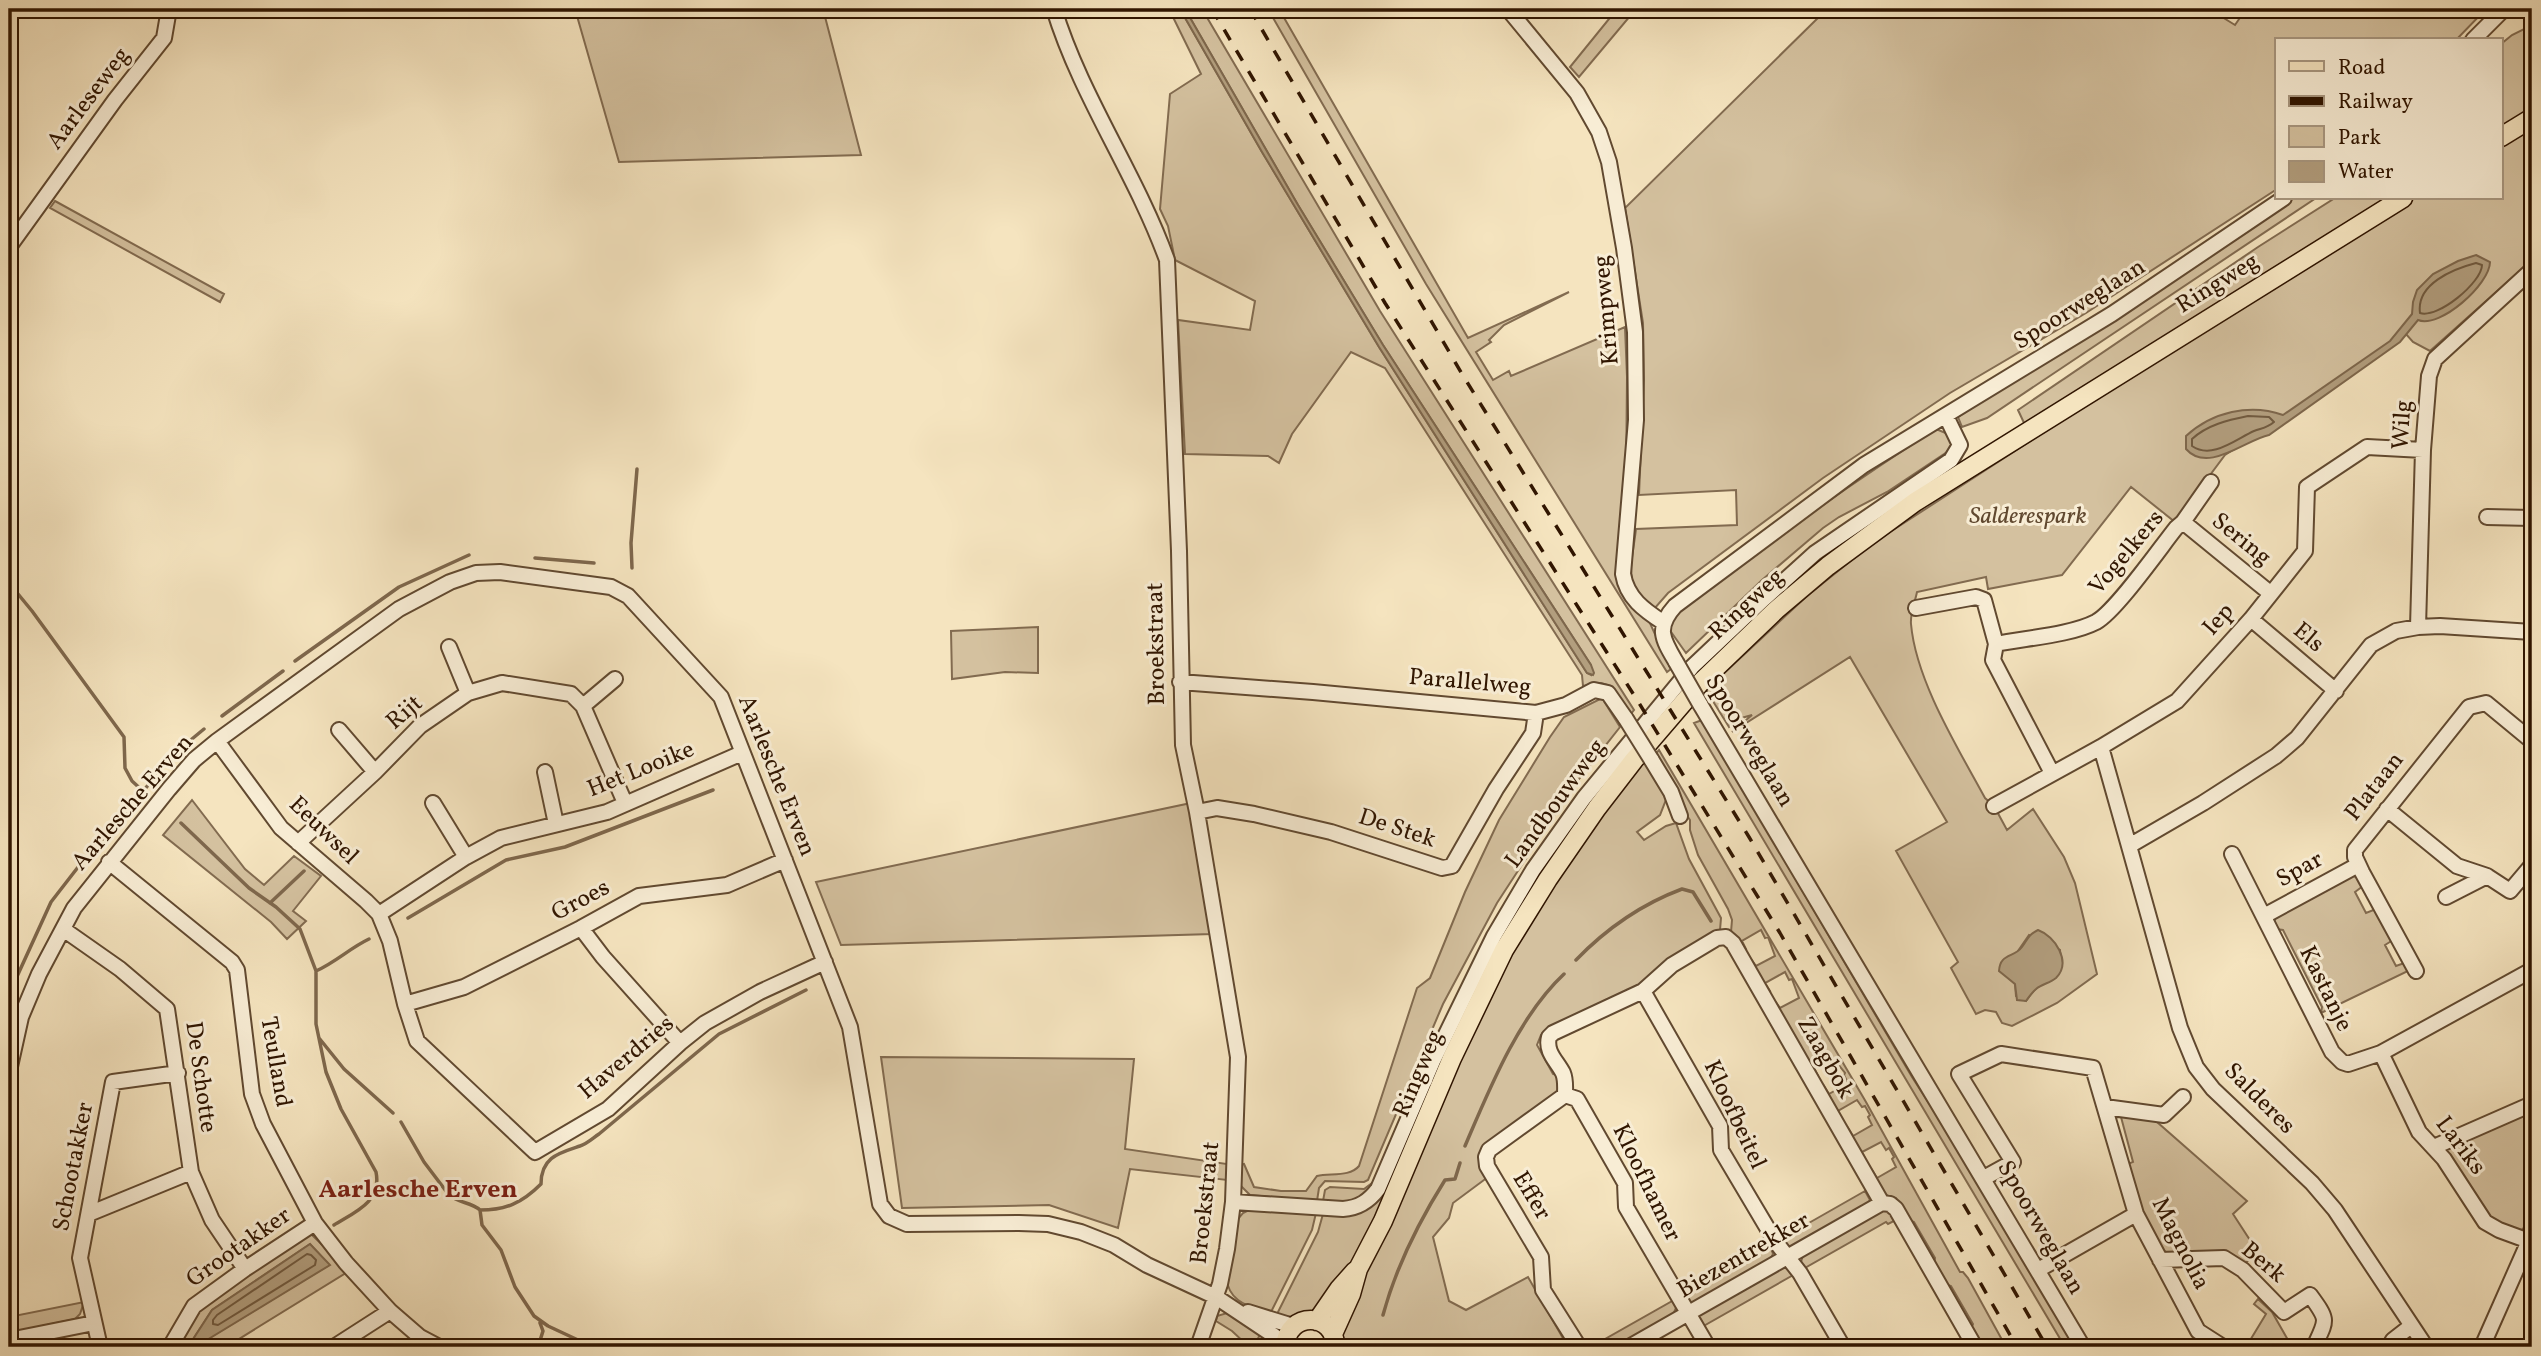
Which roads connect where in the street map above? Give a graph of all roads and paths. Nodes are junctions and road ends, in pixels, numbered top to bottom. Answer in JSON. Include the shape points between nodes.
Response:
{"nodes":[{"id":1,"x":169,"y":9,"type":"edge"},
{"id":2,"x":1054,"y":9,"type":"edge"},
{"id":3,"x":1508,"y":9,"type":"edge"},
{"id":4,"x":2504,"y":9,"type":"edge"},
{"id":5,"x":2475,"y":38,"type":"edge"},
{"id":6,"x":2532,"y":118,"type":"edge"},
{"id":7,"x":2502,"y":136,"type":"edge"},
{"id":8,"x":2281,"y":200,"type":"edge"},
{"id":9,"x":2400,"y":200,"type":"edge"},
{"id":10,"x":9,"y":247,"type":"edge"},
{"id":11,"x":2532,"y":270,"type":"edge"},
{"id":12,"x":1945,"y":416,"type":"junction"},
{"id":13,"x":2423,"y":450,"type":"junction"},
{"id":14,"x":2211,"y":482,"type":"dead end"},
{"id":15,"x":2487,"y":517,"type":"dead end"},
{"id":16,"x":2532,"y":518,"type":"edge"},
{"id":17,"x":2183,"y":522,"type":"junction"},
{"id":18,"x":2270,"y":593,"type":"junction"},
{"id":19,"x":1916,"y":608,"type":"dead end"},
{"id":20,"x":2251,"y":619,"type":"junction"},
{"id":21,"x":1664,"y":623,"type":"junction"},
{"id":22,"x":2418,"y":627,"type":"junction"},
{"id":23,"x":2532,"y":632,"type":"edge"},
{"id":24,"x":1996,"y":644,"type":"junction"},
{"id":25,"x":449,"y":646,"type":"dead end"},
{"id":26,"x":615,"y":679,"type":"dead end"},
{"id":27,"x":1180,"y":682,"type":"junction"},
{"id":28,"x":2336,"y":691,"type":"junction"},
{"id":29,"x":468,"y":693,"type":"junction"},
{"id":30,"x":583,"y":706,"type":"junction"},
{"id":31,"x":1536,"y":713,"type":"junction"},
{"id":32,"x":339,"y":730,"type":"dead end"},
{"id":33,"x":217,"y":741,"type":"junction"},
{"id":34,"x":2532,"y":741,"type":"edge"},
{"id":35,"x":2101,"y":747,"type":"junction"},
{"id":36,"x":742,"y":752,"type":"junction"},
{"id":37,"x":375,"y":772,"type":"junction"},
{"id":38,"x":545,"y":772,"type":"dead end"},
{"id":39,"x":2052,"y":773,"type":"junction"},
{"id":40,"x":433,"y":803,"type":"dead end"},
{"id":41,"x":625,"y":803,"type":"junction"},
{"id":42,"x":1994,"y":806,"type":"dead end"},
{"id":43,"x":2386,"y":809,"type":"junction"},
{"id":44,"x":1198,"y":813,"type":"junction"},
{"id":45,"x":1679,"y":816,"type":"dead end"},
{"id":46,"x":556,"y":824,"type":"junction"},
{"id":47,"x":298,"y":843,"type":"junction"},
{"id":48,"x":2129,"y":846,"type":"junction"},
{"id":49,"x":2232,"y":854,"type":"dead end"},
{"id":50,"x":466,"y":858,"type":"junction"},
{"id":51,"x":785,"y":860,"type":"junction"},
{"id":52,"x":109,"y":862,"type":"junction"},
{"id":53,"x":2358,"y":865,"type":"junction"},
{"id":54,"x":2532,"y":865,"type":"edge"},
{"id":55,"x":2487,"y":876,"type":"junction"},
{"id":56,"x":2446,"y":897,"type":"dead end"},
{"id":57,"x":379,"y":914,"type":"junction"},
{"id":58,"x":2264,"y":916,"type":"junction"},
{"id":59,"x":581,"y":928,"type":"junction"},
{"id":60,"x":63,"y":929,"type":"junction"},
{"id":61,"x":1726,"y":937,"type":"joint"},
{"id":62,"x":825,"y":962,"type":"junction"},
{"id":63,"x":2532,"y":970,"type":"edge"},
{"id":64,"x":2416,"y":971,"type":"dead end"},
{"id":65,"x":1643,"y":991,"type":"junction"},
{"id":66,"x":405,"y":1004,"type":"junction"},
{"id":67,"x":680,"y":1043,"type":"junction"},
{"id":68,"x":2381,"y":1053,"type":"junction"},
{"id":69,"x":9,"y":1071,"type":"edge"},
{"id":70,"x":178,"y":1073,"type":"junction"},
{"id":71,"x":1565,"y":1095,"type":"junction"},
{"id":72,"x":2183,"y":1097,"type":"dead end"},
{"id":73,"x":2532,"y":1104,"type":"edge"},
{"id":74,"x":2105,"y":1107,"type":"junction"},
{"id":75,"x":2434,"y":1147,"type":"junction"},
{"id":76,"x":191,"y":1172,"type":"junction"},
{"id":77,"x":1984,"y":1178,"type":"junction"},
{"id":78,"x":1233,"y":1202,"type":"junction"},
{"id":79,"x":1882,"y":1203,"type":"junction"},
{"id":80,"x":91,"y":1213,"type":"junction"},
{"id":81,"x":2136,"y":1214,"type":"junction"},
{"id":82,"x":315,"y":1223,"type":"junction"},
{"id":83,"x":2531,"y":1238,"type":"edge"},
{"id":84,"x":1787,"y":1256,"type":"junction"},
{"id":85,"x":2160,"y":1260,"type":"junction"},
{"id":86,"x":245,"y":1269,"type":"junction"},
{"id":87,"x":1358,"y":1269,"type":"junction"},
{"id":88,"x":2038,"y":1270,"type":"junction"},
{"id":89,"x":1216,"y":1297,"type":"junction"},
{"id":90,"x":1233,"y":1307,"type":"junction"},
{"id":91,"x":390,"y":1311,"type":"junction"},
{"id":92,"x":1689,"y":1313,"type":"junction"},
{"id":93,"x":1317,"y":1321,"type":"junction"},
{"id":94,"x":94,"y":1323,"type":"junction"},
{"id":95,"x":1293,"y":1326,"type":"junction"},
{"id":96,"x":2411,"y":1326,"type":"junction"},
{"id":97,"x":9,"y":1340,"type":"edge"},
{"id":98,"x":1334,"y":1340,"type":"edge"},
{"id":99,"x":1285,"y":1345,"type":"edge"},
{"id":100,"x":100,"y":1347,"type":"edge"},
{"id":101,"x":170,"y":1347,"type":"edge"},
{"id":102,"x":334,"y":1347,"type":"edge"},
{"id":103,"x":439,"y":1347,"type":"edge"},
{"id":104,"x":1198,"y":1347,"type":"edge"},
{"id":105,"x":1578,"y":1347,"type":"edge"},
{"id":106,"x":1629,"y":1347,"type":"edge"},
{"id":107,"x":1708,"y":1347,"type":"edge"},
{"id":108,"x":1843,"y":1347,"type":"edge"},
{"id":109,"x":1975,"y":1347,"type":"edge"},
{"id":110,"x":2083,"y":1347,"type":"edge"},
{"id":111,"x":2223,"y":1347,"type":"edge"},
{"id":112,"x":2314,"y":1347,"type":"edge"},
{"id":113,"x":2389,"y":1347,"type":"edge"},
{"id":114,"x":2427,"y":1347,"type":"edge"},
{"id":115,"x":2482,"y":1347,"type":"edge"}],
"edges":[{"from":1,"to":10,"type":"street","name":"Aarleseweg","via":[[164,37]]},
{"from":2,"to":27,"type":"street","name":"Broekstraat","via":[[1064,42],[1155,226],[1167,261]]},
{"from":3,"to":21,"type":"street","name":"Krimpweg","via":[[1577,93],[1599,132],[1609,162],[1635,332],[1636,420],[1623,574],[1636,602]]},
{"from":4,"to":5,"type":"street"},
{"from":6,"to":7,"type":"main road"},
{"from":8,"to":12,"type":"street","name":"Spoorweglaan","via":[[2112,314]]},
{"from":9,"to":87,"type":"main road","name":"Ringweg","via":[[1915,502],[1828,566],[1701,682],[1597,808],[1504,950]]},
{"from":11,"to":13,"type":"street","name":"Wilg","via":[[2435,359],[2429,376]]},
{"from":12,"to":21,"type":"street","name":"Spoorweglaan","via":[[1864,465],[1675,606]]},
{"from":12,"to":78,"type":"street","name":"Landbouwweg","via":[[1961,445],[1958,453],[1815,553],[1765,598],[1692,667],[1584,798],[1494,936],[1371,1199],[1343,1209]]},
{"from":13,"to":18,"type":"street","name":"Iep","via":[[2367,447],[2307,487],[2305,551]]},
{"from":13,"to":22,"type":"street","name":"Wilg"},
{"from":14,"to":17,"type":"street","name":"Vogelkers"},
{"from":15,"to":16,"type":"street"},
{"from":17,"to":18,"type":"street","name":"Sering"},
{"from":17,"to":24,"type":"street","name":"Vogelkers","via":[[2099,620]]},
{"from":18,"to":20,"type":"street","name":"Iep"},
{"from":19,"to":24,"type":"street","via":[[1976,597],[1984,600]]},
{"from":20,"to":28,"type":"street","name":"Els"},
{"from":20,"to":35,"type":"street","name":"Iep","via":[[2177,701]]},
{"from":21,"to":77,"type":"street","name":"Spoorweglaan","bridge":true,"via":[[1664,641],[1676,663]]},
{"from":22,"to":23,"type":"street"},
{"from":22,"to":28,"type":"street","via":[[2396,631],[2371,645]]},
{"from":24,"to":39,"type":"street","via":[[1993,660]]},
{"from":25,"to":29,"type":"street"},
{"from":26,"to":30,"type":"street"},
{"from":27,"to":31,"type":"street","name":"Parallelweg"},
{"from":27,"to":44,"type":"street","name":"Broekstraat","via":[[1183,745]]},
{"from":28,"to":48,"type":"street","via":[[2276,756]]},
{"from":29,"to":30,"type":"street","name":"Rijt","via":[[502,683],[571,694]]},
{"from":29,"to":37,"type":"street","name":"Rijt","via":[[420,726]]},
{"from":30,"to":41,"type":"street"},
{"from":31,"to":44,"type":"street","name":"De Stek","via":[[1533,733],[1452,866],[1442,868],[1331,832],[1254,814],[1217,808]]},
{"from":31,"to":45,"type":"street","name":"Parallelweg","bridge":true,"via":[[1566,705],[1594,690],[1608,693],[1671,792]]},
{"from":32,"to":37,"type":"street"},
{"from":33,"to":36,"type":"street","name":"Aarlesche Erven","via":[[399,609],[450,582],[475,573],[500,572],[611,587],[628,596],[721,697]]},
{"from":33,"to":47,"type":"street","name":"Eeuwsel","via":[[281,828]]},
{"from":33,"to":52,"type":"street","name":"Aarlesche Erven","via":[[194,760]]},
{"from":34,"to":43,"type":"street","name":"Plataan","via":[[2486,703],[2469,707]]},
{"from":35,"to":39,"type":"street","name":"Iep"},
{"from":35,"to":48,"type":"street","name":"Salderes"},
{"from":36,"to":41,"type":"street","name":"Het Looike"},
{"from":36,"to":51,"type":"street","name":"Aarlesche Erven"},
{"from":37,"to":47,"type":"street","name":"Rijt"},
{"from":38,"to":46,"type":"street","name":"Het Looike"},
{"from":39,"to":42,"type":"street","name":"Iep"},
{"from":40,"to":50,"type":"street"},
{"from":41,"to":46,"type":"street","name":"Het Looike"},
{"from":43,"to":53,"type":"street","name":"Plataan","via":[[2355,850]]},
{"from":43,"to":55,"type":"street","via":[[2457,866]]},
{"from":44,"to":78,"type":"street","name":"Broekstraat","via":[[1238,1057]]},
{"from":46,"to":50,"type":"street","name":"Het Looike","via":[[501,838]]},
{"from":47,"to":57,"type":"street","name":"Eeuwsel"},
{"from":48,"to":96,"type":"street","name":"Salderes","via":[[2180,1028],[2196,1066],[2213,1089],[2335,1210]]},
{"from":49,"to":58,"type":"street","name":"Kastanje"},
{"from":50,"to":57,"type":"street","name":"Het Looike"},
{"from":51,"to":59,"type":"street","name":"Groes","via":[[727,886],[639,896]]},
{"from":51,"to":62,"type":"street","name":"Aarlesche Erven"},
{"from":52,"to":60,"type":"street","name":"Aarlesche Erven"},
{"from":52,"to":82,"type":"street","name":"Teulland","via":[[237,970],[253,1094],[263,1124]]},
{"from":53,"to":58,"type":"street","name":"Spar"},
{"from":53,"to":64,"type":"street"},
{"from":54,"to":55,"type":"street","via":[[2510,891]]},
{"from":55,"to":56,"type":"street"},
{"from":57,"to":66,"type":"street","name":"Haverdries"},
{"from":58,"to":68,"type":"street","name":"Kastanje","via":[[2332,1052],[2348,1065]]},
{"from":59,"to":66,"type":"street","name":"Groes","via":[[464,987]]},
{"from":59,"to":67,"type":"street"},
{"from":60,"to":69,"type":"street","name":"Aarlesche Erven","via":[[21,1017]]},
{"from":60,"to":70,"type":"street","name":"De Schotte","via":[[167,1009]]},
{"from":61,"to":65,"type":"street","name":"Kloofhamer","via":[[1672,965]]},
{"from":61,"to":79,"type":"street","name":"Zaagbok"},
{"from":62,"to":67,"type":"street","name":"Haverdries","via":[[760,992]]},
{"from":62,"to":89,"type":"street","name":"Aarlesche Erven","via":[[850,1027],[880,1204],[889,1216],[907,1224],[1048,1224],[1081,1232]]},
{"from":63,"to":68,"type":"street","name":"Kastanje"},
{"from":65,"to":71,"type":"street","name":"Kloofhamer","via":[[1549,1037],[1548,1049],[1565,1081]]},
{"from":65,"to":84,"type":"street","name":"Kloofbeitel","via":[[1720,1126],[1721,1150]]},
{"from":66,"to":67,"type":"street","name":"Haverdries","via":[[417,1041],[535,1152],[608,1110]]},
{"from":68,"to":75,"type":"street","name":"Lariks","via":[[2419,1132]]},
{"from":70,"to":76,"type":"street","name":"De Schotte"},
{"from":70,"to":80,"type":"street","name":"Schootakker","via":[[113,1082]]},
{"from":71,"to":92,"type":"street","name":"Kloofhamer","via":[[1577,1099],[1598,1135],[1625,1183],[1626,1207]]},
{"from":71,"to":105,"type":"street","name":"Effer","via":[[1489,1150],[1486,1157],[1541,1257],[1544,1290]]},
{"from":72,"to":74,"type":"street","via":[[2164,1115]]},
{"from":73,"to":75,"type":"street"},
{"from":74,"to":77,"type":"street","name":"Magnolia","via":[[2094,1068],[2001,1054],[1959,1074],[2013,1162]]},
{"from":74,"to":81,"type":"street","name":"Magnolia"},
{"from":75,"to":83,"type":"street","name":"Lariks","via":[[2485,1222]]},
{"from":76,"to":80,"type":"street"},
{"from":76,"to":86,"type":"street","name":"De Schotte","via":[[212,1220]]},
{"from":77,"to":88,"type":"street","name":"Spoorweglaan"},
{"from":78,"to":89,"type":"street","name":"Broekstraat"},
{"from":79,"to":84,"type":"street","name":"Biezentrekker"},
{"from":79,"to":109,"type":"street","name":"Zaagbok","via":[[1896,1209]]},
{"from":80,"to":94,"type":"street","name":"Schootakker","via":[[80,1258]]},
{"from":81,"to":85,"type":"street","name":"Magnolia"},
{"from":81,"to":88,"type":"street"},
{"from":82,"to":86,"type":"street","name":"Grootakker"},
{"from":82,"to":91,"type":"street","name":"Teulland"},
{"from":83,"to":115,"type":"street"},
{"from":84,"to":92,"type":"street","name":"Biezentrekker"},
{"from":84,"to":108,"type":"street","name":"Kloofbeitel"},
{"from":85,"to":111,"type":"street","name":"Magnolia","via":[[2198,1331]]},
{"from":85,"to":112,"type":"street","name":"Berk","via":[[2224,1258],[2243,1270],[2284,1312],[2310,1295],[2325,1322]]},
{"from":86,"to":101,"type":"street","name":"Grootakker","via":[[194,1306]]},
{"from":87,"to":93,"type":"main road","name":"Ringweg"},
{"from":87,"to":98,"type":"main road","name":"Ringweg"},
{"from":88,"to":110,"type":"street","name":"Spoorweglaan"},
{"from":89,"to":90,"type":"street","name":"Broekstraat"},
{"from":89,"to":104,"type":"street","name":"Broekstraat"},
{"from":90,"to":95,"type":"street","name":"Broekstraat"},
{"from":90,"to":99,"type":"street","name":"Broekstraat"},
{"from":91,"to":102,"type":"street"},
{"from":91,"to":103,"type":"street","name":"Teulland"},
{"from":92,"to":106,"type":"street","name":"Biezentrekker"},
{"from":92,"to":107,"type":"street","name":"Kloofhamer"},
{"from":93,"to":95,"type":"main road"},
{"from":93,"to":98,"type":"main road","via":[[1328,1326]]},
{"from":94,"to":97,"type":"street"},
{"from":94,"to":100,"type":"street","name":"Schootakker"},
{"from":95,"to":99,"type":"main road"},
{"from":96,"to":113,"type":"street"},
{"from":96,"to":114,"type":"street","name":"Salderes"}]}
